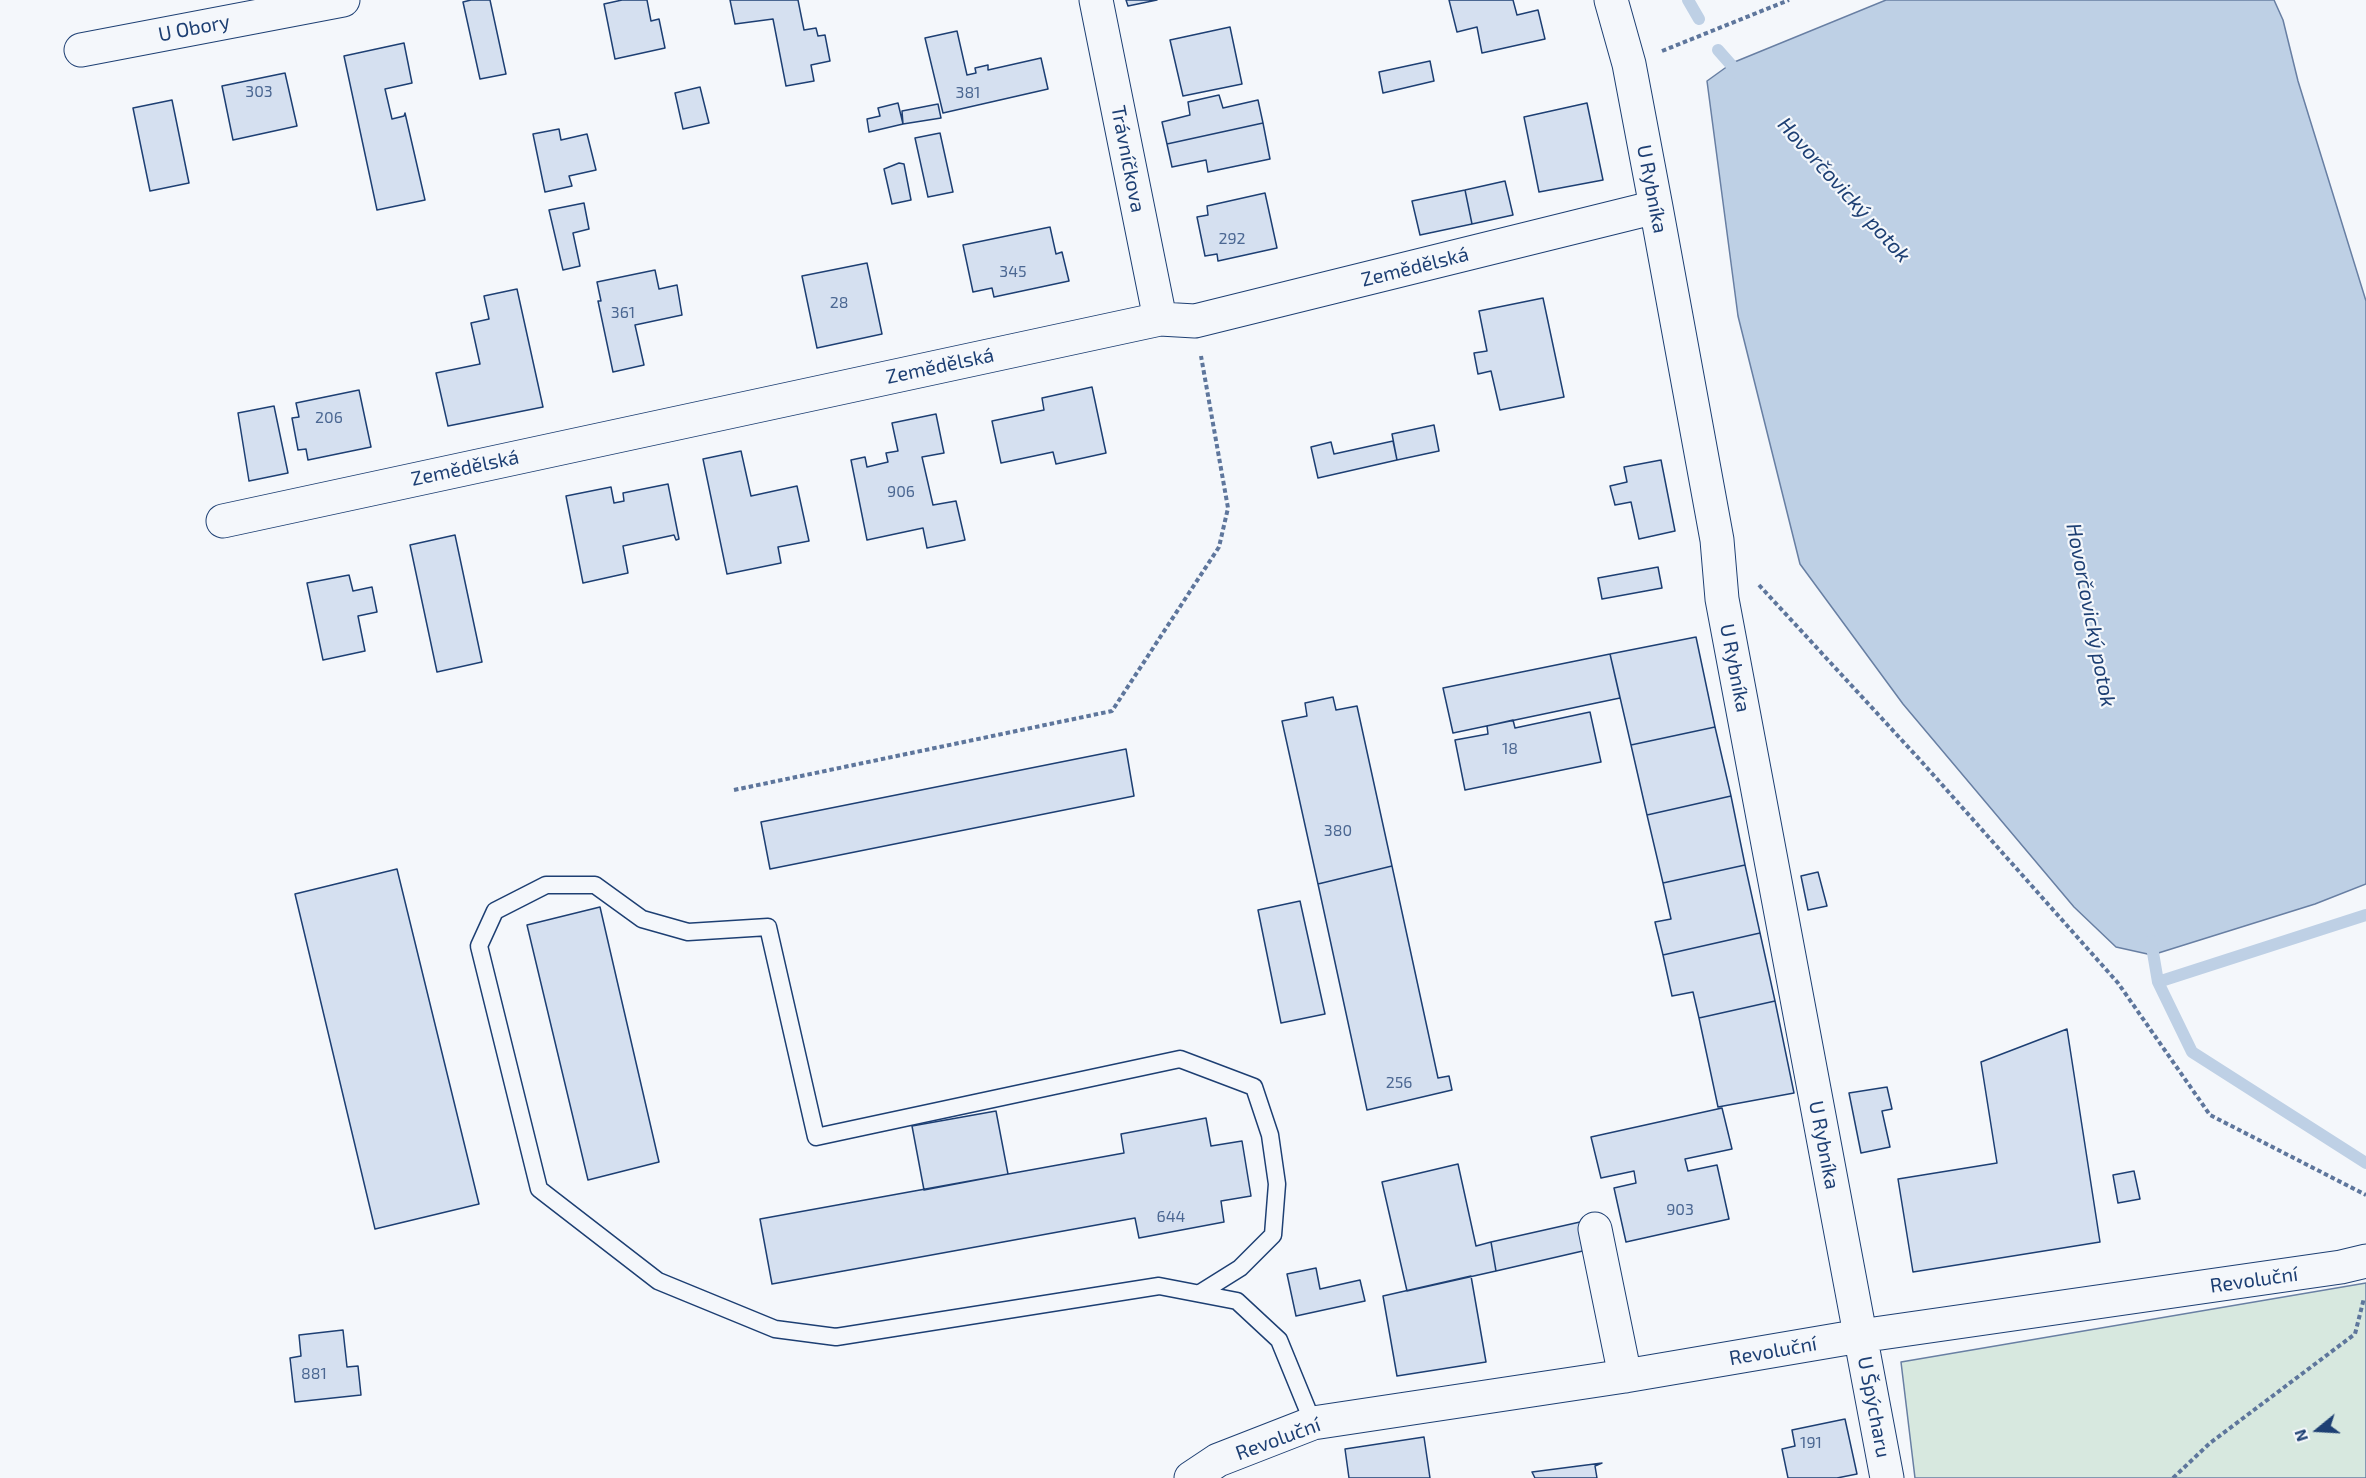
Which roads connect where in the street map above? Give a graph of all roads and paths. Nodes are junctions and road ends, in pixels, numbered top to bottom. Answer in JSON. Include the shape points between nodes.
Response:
{"nodes":[{"id":1,"x":343,"y":0,"type":"edge"},
{"id":2,"x":1096,"y":0,"type":"edge"},
{"id":3,"x":1611,"y":0,"type":"edge"},
{"id":4,"x":1789,"y":0,"type":"edge"},
{"id":5,"x":81,"y":50,"type":"dead end"},
{"id":6,"x":1629,"y":64,"type":"junction"},
{"id":7,"x":1656,"y":207,"type":"junction"},
{"id":8,"x":1160,"y":319,"type":"junction"},
{"id":9,"x":1195,"y":321,"type":"junction"},
{"id":10,"x":223,"y":520,"type":"dead end"},
{"id":11,"x":1756,"y":582,"type":"dead end"},
{"id":12,"x":734,"y":790,"type":"dead end"},
{"id":13,"x":2366,"y":1195,"type":"edge"},
{"id":14,"x":1595,"y":1229,"type":"dead end"},
{"id":15,"x":2366,"y":1261,"type":"edge"},
{"id":16,"x":2366,"y":1290,"type":"edge"},
{"id":17,"x":1200,"y":1293,"type":"junction"},
{"id":18,"x":1860,"y":1336,"type":"junction"},
{"id":19,"x":1625,"y":1376,"type":"junction"},
{"id":20,"x":1313,"y":1423,"type":"junction"},
{"id":21,"x":1191,"y":1478,"type":"edge"},
{"id":22,"x":1887,"y":1478,"type":"edge"},
{"id":23,"x":2173,"y":1478,"type":"edge"}],
"edges":[{"from":1,"to":5,"type":"street","name":"U Obory"},
{"from":2,"to":8,"type":"street","name":"Trávníčkova"},
{"from":3,"to":6,"type":"street","name":"U Rybníka"},
{"from":4,"to":6,"type":"path"},
{"from":6,"to":7,"type":"street","name":"U Rybníka"},
{"from":7,"to":9,"type":"street","name":"Zemědělská"},
{"from":7,"to":18,"type":"street","name":"U Rybníka","via":[[1717,540],[1722,598]]},
{"from":8,"to":9,"type":"street","name":"Zemědělská"},
{"from":8,"to":10,"type":"street","name":"Zemědělská"},
{"from":9,"to":12,"type":"path","via":[[1228,508],[1219,547],[1112,711]]},
{"from":11,"to":13,"type":"path","via":[[2118,984],[2210,1115]]},
{"from":14,"to":19,"type":"street"},
{"from":15,"to":18,"type":"street","name":"Revoluční"},
{"from":16,"to":23,"type":"path","via":[[2355,1334],[2210,1443]]},
{"from":17,"to":17,"type":"lane","via":[[1159,1286],[836,1337],[775,1329],[658,1281],[539,1190],[479,946],[495,911],[546,885],[595,885],[642,920],[688,933],[768,927],[816,1137],[1180,1059],[1254,1087],[1270,1135],[1277,1184],[1273,1235],[1240,1268]]},
{"from":17,"to":20,"type":"lane","via":[[1237,1301],[1279,1340]]},
{"from":18,"to":19,"type":"street","name":"Revoluční"},
{"from":18,"to":22,"type":"street","name":"U Špýcharu"},
{"from":19,"to":20,"type":"street","name":"Revoluční"},
{"from":20,"to":21,"type":"street","name":"Revoluční","via":[[1218,1460]]}]}
